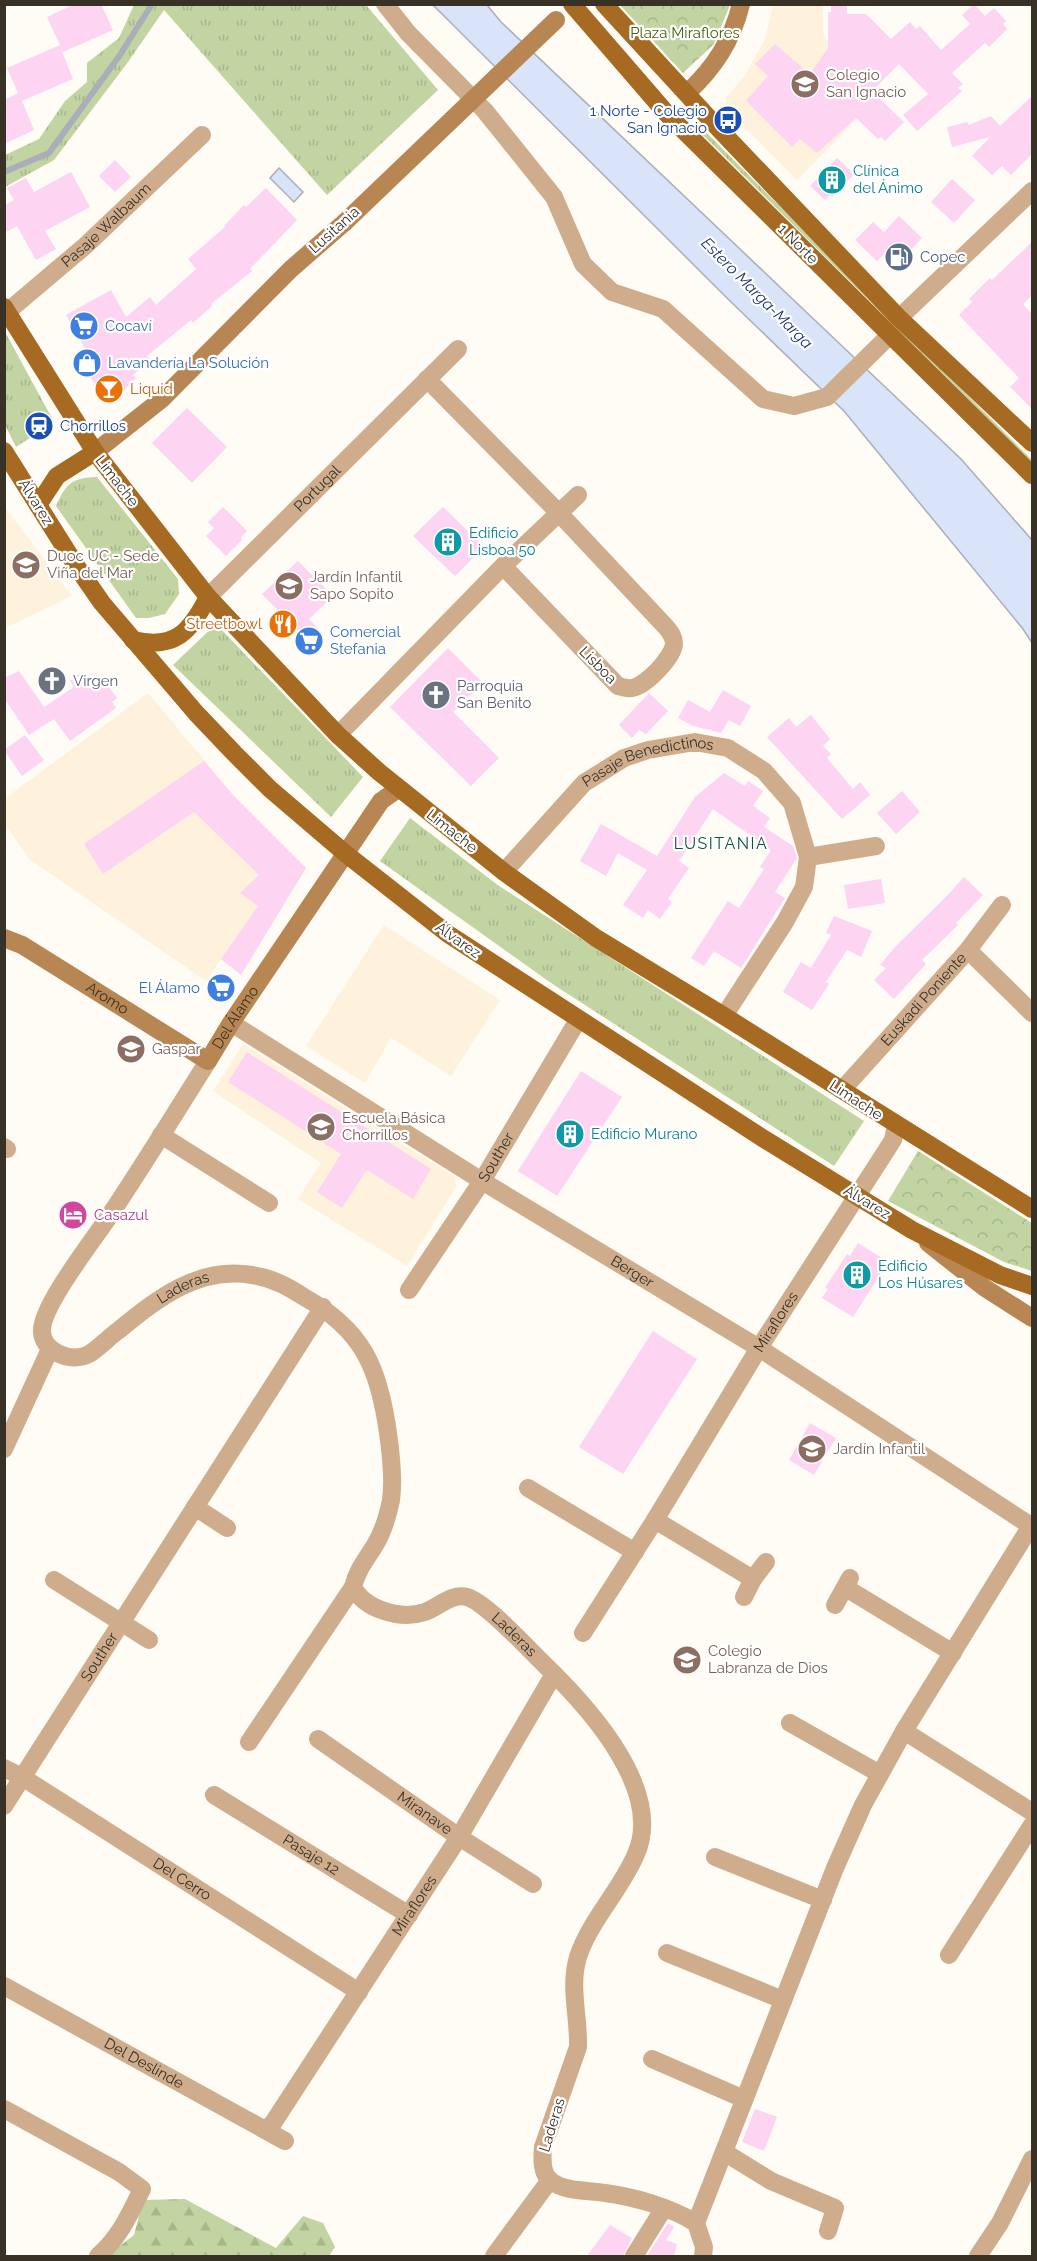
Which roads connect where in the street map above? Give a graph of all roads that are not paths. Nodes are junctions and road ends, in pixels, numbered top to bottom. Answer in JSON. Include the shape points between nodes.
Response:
{"nodes":[{"id":1,"x":385,"y":4,"type":"edge"},
{"id":2,"x":572,"y":4,"type":"edge"},
{"id":3,"x":604,"y":4,"type":"edge"},
{"id":4,"x":741,"y":4,"type":"edge"},
{"id":5,"x":602,"y":38,"type":"junction"},
{"id":6,"x":687,"y":93,"type":"junction"},
{"id":7,"x":202,"y":135,"type":"dead end"},
{"id":8,"x":1032,"y":191,"type":"edge"},
{"id":9,"x":6,"y":310,"type":"edge"},
{"id":10,"x":898,"y":318,"type":"junction"},
{"id":11,"x":890,"y":335,"type":"junction"},
{"id":12,"x":458,"y":349,"type":"dead end"},
{"id":13,"x":427,"y":379,"type":"junction"},
{"id":14,"x":1032,"y":443,"type":"edge"},
{"id":15,"x":4,"y":451,"type":"edge"},
{"id":16,"x":94,"y":452,"type":"junction"},
{"id":17,"x":1032,"y":475,"type":"edge"},
{"id":18,"x":578,"y":495,"type":"dead end"},
{"id":19,"x":38,"y":505,"type":"junction"},
{"id":20,"x":559,"y":513,"type":"junction"},
{"id":21,"x":503,"y":566,"type":"junction"},
{"id":22,"x":208,"y":597,"type":"junction"},
{"id":23,"x":133,"y":640,"type":"junction"},
{"id":24,"x":338,"y":735,"type":"junction"},
{"id":25,"x":399,"y":789,"type":"junction"},
{"id":26,"x":876,"y":846,"type":"dead end"},
{"id":27,"x":346,"y":854,"type":"junction"},
{"id":28,"x":808,"y":856,"type":"junction"},
{"id":29,"x":504,"y":872,"type":"junction"},
{"id":30,"x":1002,"y":905,"type":"dead end"},
{"id":31,"x":4,"y":938,"type":"edge"},
{"id":32,"x":968,"y":950,"type":"junction"},
{"id":33,"x":1032,"y":1014,"type":"edge"},
{"id":34,"x":724,"y":1016,"type":"junction"},
{"id":35,"x":578,"y":1020,"type":"junction"},
{"id":36,"x":231,"y":1023,"type":"junction"},
{"id":37,"x":208,"y":1061,"type":"junction"},
{"id":38,"x":842,"y":1090,"type":"junction"},
{"id":39,"x":896,"y":1125,"type":"junction"},
{"id":40,"x":161,"y":1136,"type":"junction"},
{"id":41,"x":482,"y":1181,"type":"junction"},
{"id":42,"x":857,"y":1197,"type":"junction"},
{"id":43,"x":269,"y":1203,"type":"dead end"},
{"id":44,"x":1032,"y":1209,"type":"edge"},
{"id":45,"x":905,"y":1226,"type":"junction"},
{"id":46,"x":1032,"y":1286,"type":"edge"},
{"id":47,"x":409,"y":1290,"type":"dead end"},
{"id":48,"x":323,"y":1307,"type":"junction"},
{"id":49,"x":1032,"y":1318,"type":"edge"},
{"id":50,"x":50,"y":1348,"type":"junction"},
{"id":51,"x":759,"y":1348,"type":"junction"},
{"id":52,"x":4,"y":1449,"type":"edge"},
{"id":53,"x":528,"y":1488,"type":"dead end"},
{"id":54,"x":195,"y":1507,"type":"junction"},
{"id":55,"x":655,"y":1520,"type":"junction"},
{"id":56,"x":1032,"y":1525,"type":"edge"},
{"id":57,"x":226,"y":1528,"type":"dead end"},
{"id":58,"x":635,"y":1552,"type":"junction"},
{"id":59,"x":766,"y":1562,"type":"dead end"},
{"id":60,"x":753,"y":1579,"type":"junction"},
{"id":61,"x":54,"y":1580,"type":"dead end"},
{"id":62,"x":353,"y":1587,"type":"junction"},
{"id":63,"x":744,"y":1597,"type":"dead end"},
{"id":64,"x":835,"y":1605,"type":"dead end"},
{"id":65,"x":122,"y":1622,"type":"junction"},
{"id":66,"x":583,"y":1633,"type":"dead end"},
{"id":67,"x":149,"y":1640,"type":"dead end"},
{"id":68,"x":953,"y":1653,"type":"junction"},
{"id":69,"x":554,"y":1674,"type":"junction"},
{"id":70,"x":790,"y":1723,"type":"dead end"},
{"id":71,"x":904,"y":1731,"type":"junction"},
{"id":72,"x":318,"y":1739,"type":"dead end"},
{"id":73,"x":249,"y":1742,"type":"dead end"},
{"id":74,"x":4,"y":1768,"type":"edge"},
{"id":75,"x":880,"y":1774,"type":"junction"},
{"id":76,"x":22,"y":1777,"type":"junction"},
{"id":77,"x":213,"y":1795,"type":"dead end"},
{"id":78,"x":4,"y":1806,"type":"edge"},
{"id":79,"x":1032,"y":1812,"type":"edge"},
{"id":80,"x":1032,"y":1826,"type":"edge"},
{"id":81,"x":459,"y":1837,"type":"junction"},
{"id":82,"x":715,"y":1857,"type":"dead end"},
{"id":83,"x":533,"y":1884,"type":"dead end"},
{"id":84,"x":823,"y":1900,"type":"junction"},
{"id":85,"x":409,"y":1915,"type":"junction"},
{"id":86,"x":667,"y":1953,"type":"dead end"},
{"id":87,"x":949,"y":1955,"type":"dead end"},
{"id":88,"x":4,"y":1986,"type":"edge"},
{"id":89,"x":359,"y":1992,"type":"junction"},
{"id":90,"x":783,"y":2000,"type":"junction"},
{"id":91,"x":652,"y":2059,"type":"dead end"},
{"id":92,"x":744,"y":2099,"type":"junction"},
{"id":93,"x":4,"y":2109,"type":"edge"},
{"id":94,"x":265,"y":2130,"type":"junction"},
{"id":95,"x":285,"y":2140,"type":"dead end"},
{"id":96,"x":724,"y":2152,"type":"junction"},
{"id":97,"x":1032,"y":2159,"type":"edge"},
{"id":98,"x":549,"y":2180,"type":"junction"},
{"id":99,"x":664,"y":2208,"type":"junction"},
{"id":100,"x":696,"y":2223,"type":"junction"},
{"id":101,"x":828,"y":2231,"type":"dead end"},
{"id":102,"x":984,"y":2255,"type":"edge"},
{"id":103,"x":98,"y":2256,"type":"edge"},
{"id":104,"x":494,"y":2256,"type":"edge"},
{"id":105,"x":634,"y":2256,"type":"edge"},
{"id":106,"x":703,"y":2256,"type":"edge"}],
"edges":[{"from":1,"to":11,"type":"street","via":[[485,111],[554,197],[583,264],[612,292],[663,309],[764,399],[794,405],[827,397]]},
{"from":2,"to":5,"type":"main road","name":"1 Norte"},
{"from":2,"to":16,"type":"street","name":"Lusitania","bridge":true,"via":[[291,269],[162,399]]},
{"from":3,"to":6,"type":"main road","name":"1 Norte"},
{"from":4,"to":6,"type":"street","via":[[736,25],[718,61]]},
{"from":5,"to":6,"type":"main road","via":[[666,86]]},
{"from":5,"to":11,"type":"main road","name":"1 Norte","via":[[667,114]]},
{"from":6,"to":10,"type":"main road","name":"1 Norte"},
{"from":7,"to":9,"type":"street","name":"Pasaje Walbaum","via":[[85,246]]},
{"from":8,"to":10,"type":"street"},
{"from":9,"to":16,"type":"main road","name":"Limache"},
{"from":10,"to":14,"type":"main road","name":"1 Norte"},
{"from":11,"to":17,"type":"main road","name":"1 Norte"},
{"from":12,"to":13,"type":"street","name":"Portugal"},
{"from":13,"to":20,"type":"street"},
{"from":13,"to":22,"type":"street","name":"Portugal"},
{"from":15,"to":19,"type":"main road","name":"Álvarez"},
{"from":16,"to":19,"type":"main road","via":[[57,476]]},
{"from":16,"to":22,"type":"main road","name":"Limache"},
{"from":18,"to":20,"type":"street"},
{"from":19,"to":23,"type":"main road","name":"Álvarez","via":[[83,576]]},
{"from":20,"to":21,"type":"street"},
{"from":20,"to":21,"type":"street","name":"Lisboa","via":[[672,635],[670,656],[644,683],[632,688],[618,686]]},
{"from":21,"to":24,"type":"street"},
{"from":22,"to":23,"type":"main road","via":[[195,620],[178,637],[161,644]]},
{"from":22,"to":24,"type":"main road","name":"Limache"},
{"from":23,"to":27,"type":"main road","name":"Álvarez","via":[[196,713],[270,789]]},
{"from":24,"to":25,"type":"main road","name":"Limache"},
{"from":25,"to":27,"type":"street","name":"Del Álamo","via":[[381,801]]},
{"from":25,"to":29,"type":"main road","name":"Limache"},
{"from":26,"to":28,"type":"street"},
{"from":27,"to":35,"type":"main road","name":"Álvarez","via":[[448,934]]},
{"from":27,"to":36,"type":"street","name":"Del Álamo"},
{"from":28,"to":29,"type":"street","name":"Pasaje Benedictinos","via":[[792,803],[764,771],[729,748],[695,742],[624,758],[584,783]]},
{"from":28,"to":34,"type":"street","name":"Pasaje Benedictinos","via":[[804,887]]},
{"from":29,"to":34,"type":"main road","name":"Limache","via":[[596,938]]},
{"from":30,"to":32,"type":"street","name":"Euskadi Poniente"},
{"from":31,"to":37,"type":"street","name":"Aromo","via":[[22,945]]},
{"from":32,"to":33,"type":"street"},
{"from":32,"to":38,"type":"street","name":"Euskadi Poniente"},
{"from":34,"to":38,"type":"main road","name":"Limache"},
{"from":35,"to":41,"type":"street","name":"Souther"},
{"from":35,"to":42,"type":"main road","name":"Álvarez"},
{"from":36,"to":37,"type":"street","name":"Del Álamo"},
{"from":36,"to":41,"type":"street","name":"Berger"},
{"from":37,"to":40,"type":"street","name":"Del Álamo"},
{"from":38,"to":39,"type":"main road","name":"Limache"},
{"from":39,"to":42,"type":"street","name":"Miraflores","via":[[893,1140]]},
{"from":39,"to":44,"type":"main road","name":"Limache"},
{"from":40,"to":43,"type":"street"},
{"from":40,"to":50,"type":"street","name":"Del Álamo","via":[[45,1315],[41,1330]]},
{"from":41,"to":47,"type":"street","name":"Souther"},
{"from":41,"to":51,"type":"street","name":"Berger"},
{"from":42,"to":45,"type":"main road","name":"Álvarez"},
{"from":42,"to":51,"type":"street","name":"Miraflores"},
{"from":45,"to":46,"type":"main road","name":"Álvarez","via":[[990,1270]]},
{"from":45,"to":49,"type":"street","via":[[985,1288]]},
{"from":48,"to":50,"type":"street","name":"Laderas","via":[[278,1281],[250,1274],[225,1274],[194,1280],[158,1298],[88,1354],[64,1356]]},
{"from":48,"to":54,"type":"street","name":"Souther"},
{"from":48,"to":62,"type":"street","name":"Laderas","via":[[360,1344],[377,1374],[392,1456],[391,1498],[385,1523]]},
{"from":50,"to":52,"type":"street"},
{"from":51,"to":55,"type":"street","name":"Miraflores"},
{"from":51,"to":56,"type":"street","name":"Berger"},
{"from":53,"to":58,"type":"street"},
{"from":54,"to":57,"type":"street"},
{"from":54,"to":65,"type":"street","name":"Souther"},
{"from":55,"to":58,"type":"street","name":"Miraflores"},
{"from":55,"to":60,"type":"street"},
{"from":56,"to":68,"type":"street"},
{"from":58,"to":66,"type":"street","name":"Miraflores"},
{"from":59,"to":60,"type":"street"},
{"from":60,"to":63,"type":"street"},
{"from":61,"to":65,"type":"street"},
{"from":62,"to":69,"type":"street","name":"Laderas","via":[[368,1604],[399,1614],[425,1612],[459,1596],[478,1602]]},
{"from":62,"to":73,"type":"street"},
{"from":64,"to":68,"type":"street","via":[[848,1583]]},
{"from":65,"to":67,"type":"street"},
{"from":65,"to":76,"type":"street","name":"Souther"},
{"from":68,"to":71,"type":"street"},
{"from":69,"to":81,"type":"street","name":"Miraflores"},
{"from":69,"to":98,"type":"street","name":"Laderas","via":[[612,1740],[633,1780],[643,1812],[637,1854],[595,1923],[575,1970],[578,2047],[543,2147],[542,2159]]},
{"from":70,"to":75,"type":"street"},
{"from":71,"to":75,"type":"street"},
{"from":71,"to":79,"type":"street"},
{"from":72,"to":81,"type":"street","name":"Miranave"},
{"from":74,"to":76,"type":"street","name":"Del Cerro"},
{"from":75,"to":84,"type":"street"},
{"from":76,"to":78,"type":"street","name":"Souther"},
{"from":76,"to":89,"type":"street","name":"Del Cerro"},
{"from":77,"to":85,"type":"street","name":"Pasaje 12"},
{"from":80,"to":87,"type":"street"},
{"from":81,"to":83,"type":"street","name":"Miranave"},
{"from":81,"to":85,"type":"street","name":"Miraflores"},
{"from":82,"to":84,"type":"street"},
{"from":84,"to":90,"type":"street"},
{"from":85,"to":89,"type":"street","name":"Miraflores"},
{"from":86,"to":90,"type":"street"},
{"from":88,"to":94,"type":"street","name":"Del Deslinde"},
{"from":89,"to":94,"type":"street","name":"Miraflores"},
{"from":90,"to":92,"type":"street"},
{"from":91,"to":92,"type":"street"},
{"from":92,"to":96,"type":"street"},
{"from":93,"to":103,"type":"street","via":[[119,2172],[142,2189],[124,2225]]},
{"from":94,"to":95,"type":"street","name":"Del Deslinde"},
{"from":96,"to":100,"type":"street"},
{"from":96,"to":101,"type":"street","via":[[771,2181],[835,2208]]},
{"from":97,"to":102,"type":"street"},
{"from":98,"to":99,"type":"street","via":[[560,2186]]},
{"from":98,"to":104,"type":"street"},
{"from":99,"to":100,"type":"street"},
{"from":99,"to":105,"type":"street"},
{"from":100,"to":106,"type":"street"}]}
